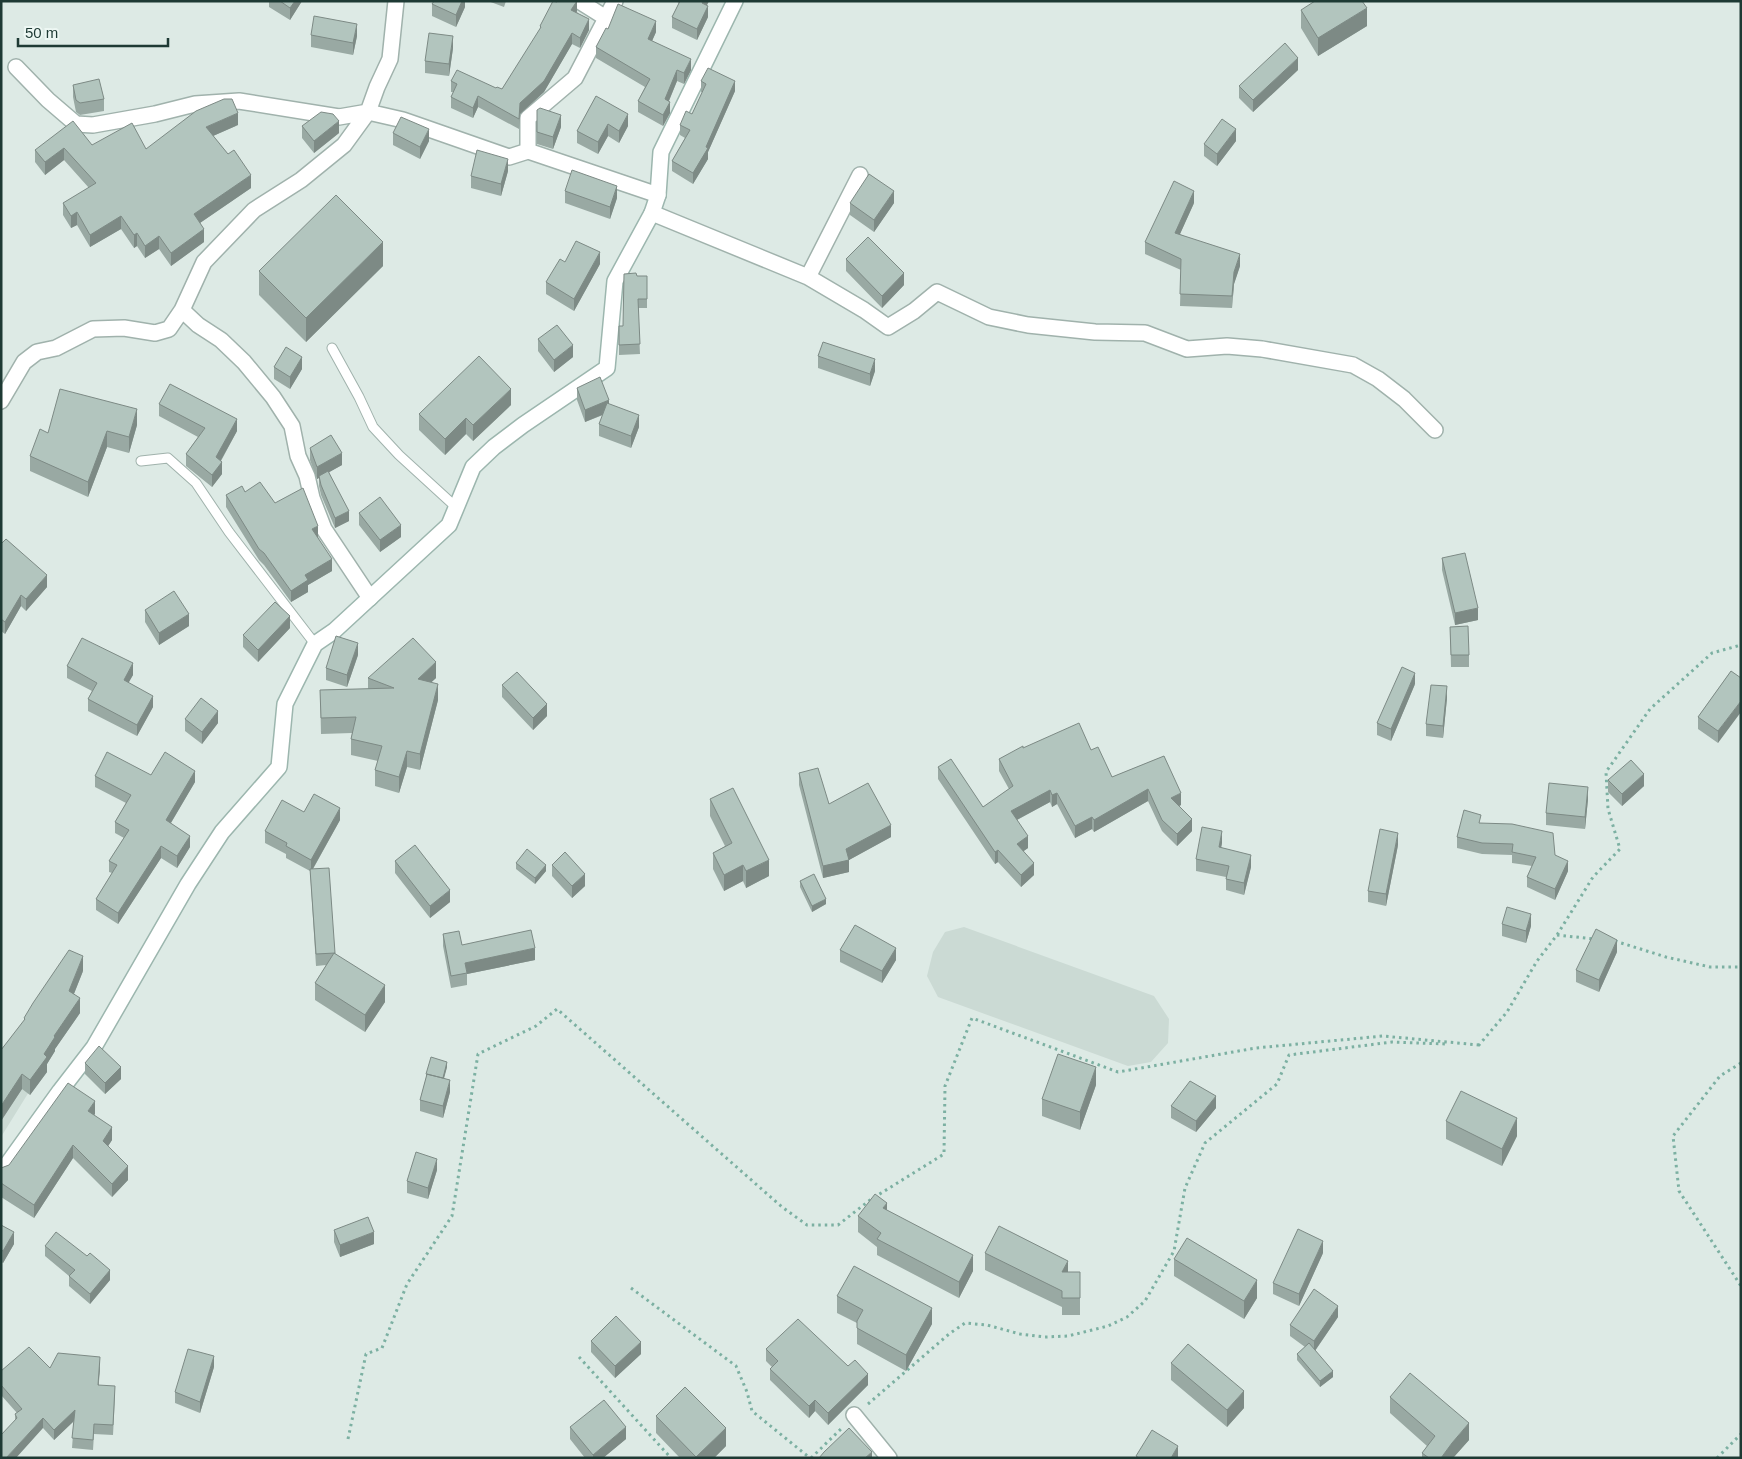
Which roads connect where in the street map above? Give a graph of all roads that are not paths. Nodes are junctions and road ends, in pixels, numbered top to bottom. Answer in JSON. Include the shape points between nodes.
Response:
{"nodes":[{"id":1,"x":396,"y":1,"type":"edge"},
{"id":2,"x":579,"y":1,"type":"edge"},
{"id":3,"x":615,"y":1,"type":"edge"},
{"id":4,"x":735,"y":1,"type":"edge"},
{"id":5,"x":606,"y":18,"type":"junction"},
{"id":6,"x":16,"y":67,"type":"dead end"},
{"id":7,"x":368,"y":112,"type":"junction"},
{"id":8,"x":528,"y":151,"type":"junction"},
{"id":9,"x":860,"y":175,"type":"dead end"},
{"id":10,"x":658,"y":195,"type":"junction"},
{"id":11,"x":652,"y":213,"type":"junction"},
{"id":12,"x":808,"y":277,"type":"junction"},
{"id":13,"x":182,"y":310,"type":"junction"},
{"id":14,"x":332,"y":348,"type":"dead end"},
{"id":15,"x":1,"y":401,"type":"edge"},
{"id":16,"x":1435,"y":430,"type":"dead end"},
{"id":17,"x":141,"y":460,"type":"dead end"},
{"id":18,"x":457,"y":508,"type":"junction"},
{"id":19,"x":370,"y":598,"type":"junction"},
{"id":20,"x":315,"y":644,"type":"junction"},
{"id":21,"x":1,"y":1173,"type":"edge"},
{"id":22,"x":854,"y":1416,"type":"road end"},
{"id":23,"x":889,"y":1458,"type":"edge"}],
"edges":[{"from":1,"to":7,"type":"street","via":[[390,59]]},
{"from":2,"to":5,"type":"street"},
{"from":3,"to":5,"type":"street"},
{"from":4,"to":10,"type":"street","via":[[661,152]]},
{"from":5,"to":8,"type":"street","via":[[575,78],[528,118]]},
{"from":6,"to":7,"type":"street","via":[[76,124],[93,125],[195,104],[239,101],[339,117]]},
{"from":7,"to":8,"type":"street","via":[[403,120],[509,157]]},
{"from":7,"to":13,"type":"street","via":[[344,145],[301,180],[254,210],[204,262]]},
{"from":8,"to":10,"type":"street"},
{"from":9,"to":12,"type":"street"},
{"from":10,"to":11,"type":"street"},
{"from":11,"to":12,"type":"street"},
{"from":11,"to":18,"type":"street","via":[[615,281],[607,368],[494,447],[473,467]]},
{"from":12,"to":16,"type":"street","via":[[888,326],[937,292],[989,317],[1028,325],[1145,333],[1187,349],[1227,346],[1262,349],[1353,364],[1404,399]]},
{"from":13,"to":15,"type":"street","via":[[169,328],[155,333],[124,328],[93,329],[56,348],[37,352],[24,362]]},
{"from":13,"to":19,"type":"street","via":[[244,362],[292,426],[298,456],[324,529]]},
{"from":14,"to":18,"type":"lane","via":[[373,427]]},
{"from":17,"to":20,"type":"lane","via":[[168,458],[196,483],[229,532]]},
{"from":18,"to":19,"type":"street","via":[[449,525]]},
{"from":19,"to":20,"type":"street"},
{"from":20,"to":21,"type":"street","via":[[285,704],[279,766],[222,832],[188,884],[94,1047]]},
{"from":22,"to":23,"type":"street"}]}
